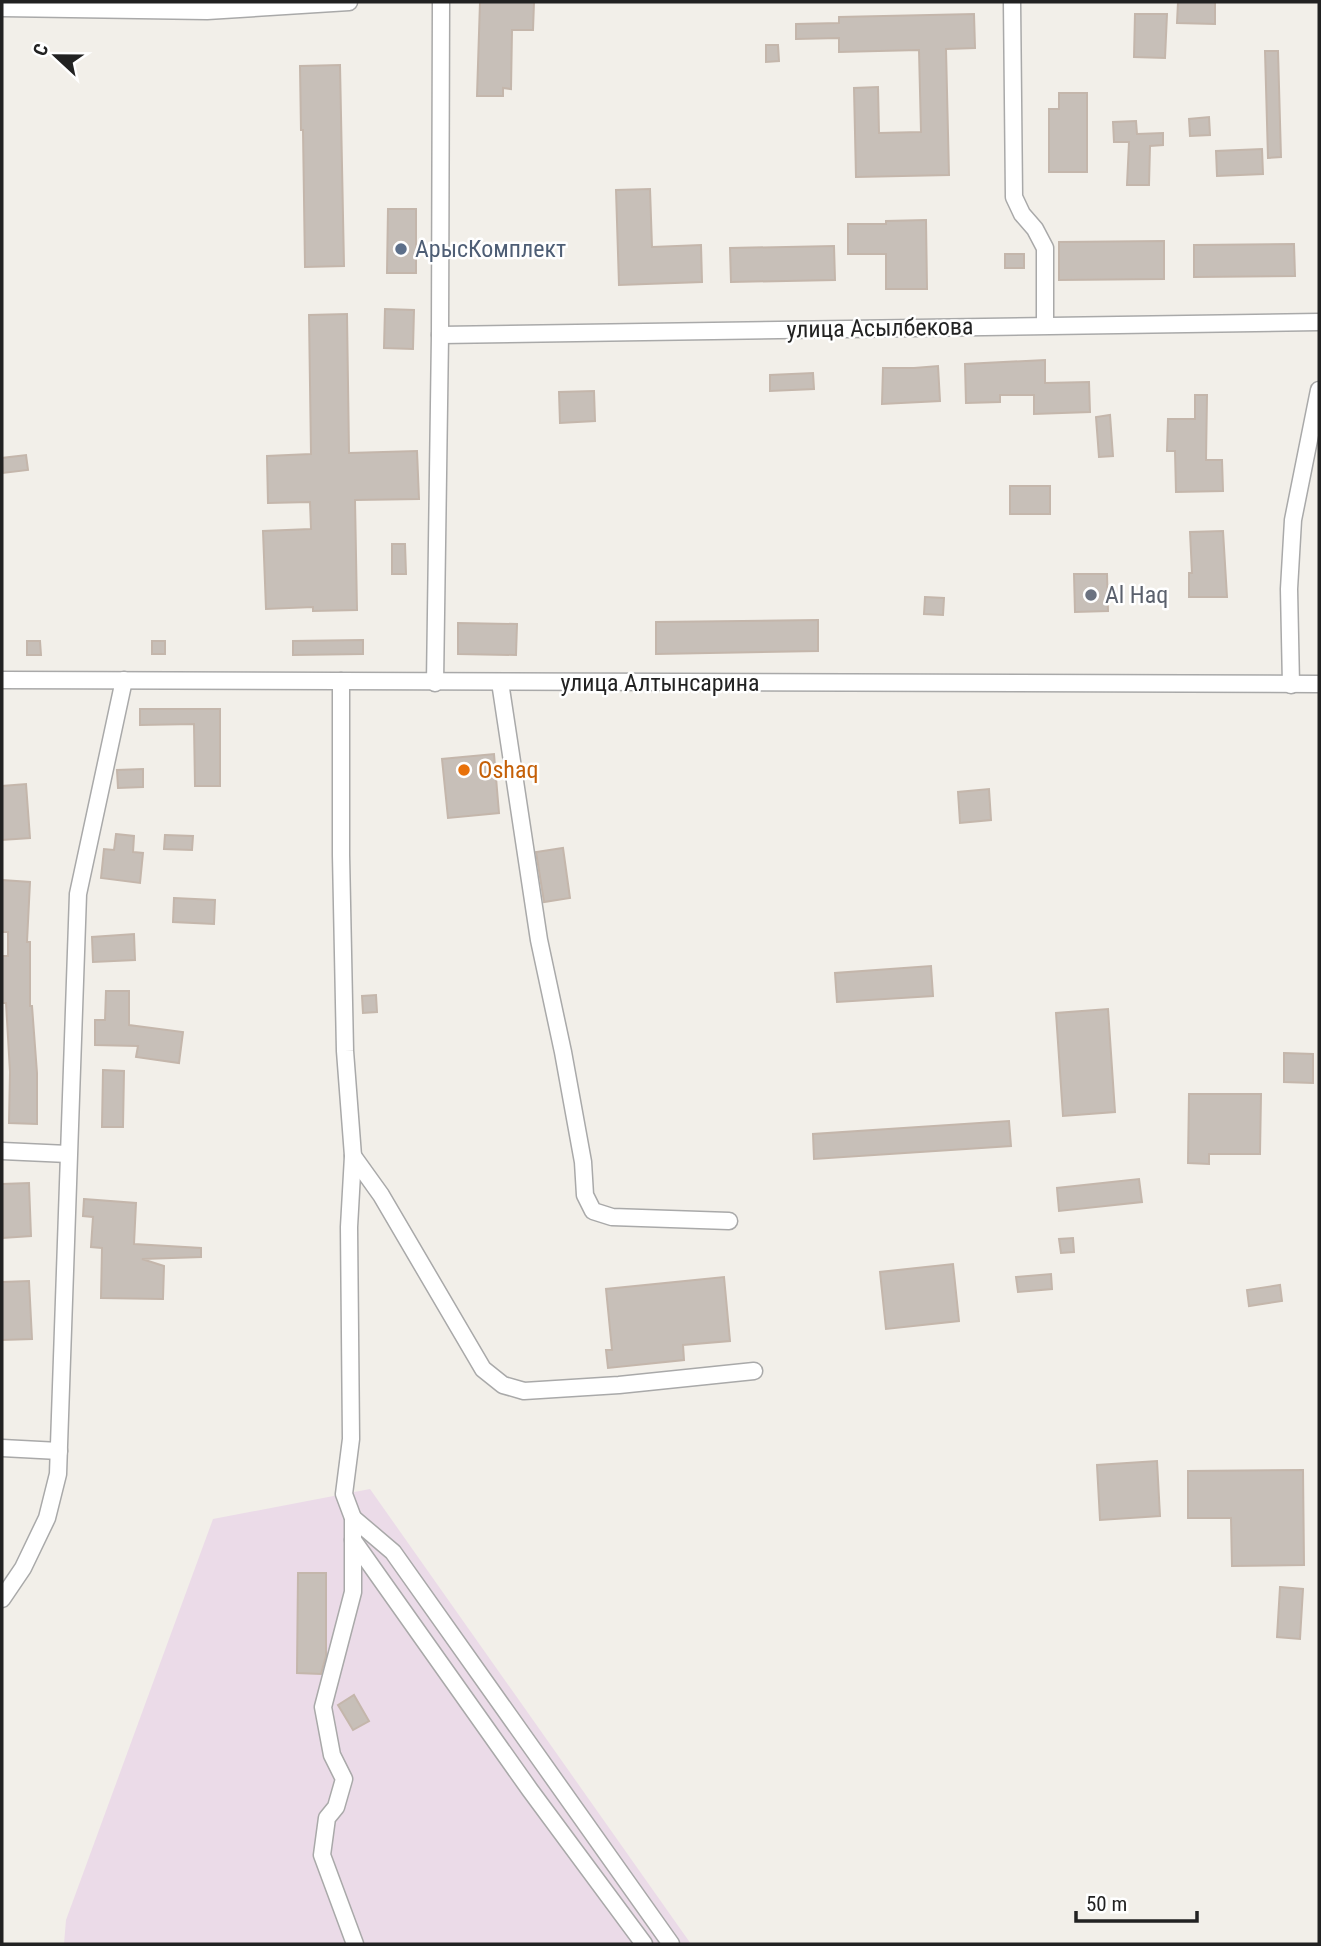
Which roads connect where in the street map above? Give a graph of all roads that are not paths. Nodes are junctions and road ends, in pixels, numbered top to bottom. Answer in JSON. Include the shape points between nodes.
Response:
{"nodes":[{"id":1,"x":349,"y":2,"type":"edge"},
{"id":2,"x":441,"y":2,"type":"edge"},
{"id":3,"x":1012,"y":2,"type":"edge"},
{"id":4,"x":2,"y":8,"type":"edge"},
{"id":5,"x":1319,"y":321,"type":"edge"},
{"id":6,"x":1045,"y":325,"type":"junction"},
{"id":7,"x":440,"y":335,"type":"junction"},
{"id":8,"x":1319,"y":390,"type":"edge"},
{"id":9,"x":2,"y":680,"type":"edge"},
{"id":10,"x":124,"y":680,"type":"junction"},
{"id":11,"x":341,"y":681,"type":"junction"},
{"id":12,"x":435,"y":682,"type":"junction"},
{"id":13,"x":500,"y":682,"type":"junction"},
{"id":14,"x":1319,"y":684,"type":"edge"},
{"id":15,"x":1292,"y":685,"type":"junction"},
{"id":16,"x":2,"y":1151,"type":"edge"},
{"id":17,"x":68,"y":1154,"type":"junction"},
{"id":18,"x":353,"y":1156,"type":"junction"},
{"id":19,"x":729,"y":1221,"type":"dead end"},
{"id":20,"x":754,"y":1371,"type":"dead end"},
{"id":21,"x":2,"y":1448,"type":"edge"},
{"id":22,"x":59,"y":1451,"type":"junction"},
{"id":23,"x":353,"y":1518,"type":"junction"},
{"id":24,"x":353,"y":1540,"type":"junction"},
{"id":25,"x":23,"y":1568,"type":"junction"},
{"id":26,"x":2,"y":1585,"type":"edge"},
{"id":27,"x":2,"y":1600,"type":"edge"},
{"id":28,"x":355,"y":1944,"type":"edge"},
{"id":29,"x":644,"y":1944,"type":"edge"},
{"id":30,"x":671,"y":1944,"type":"edge"}],
"edges":[{"from":1,"to":4,"type":"street","via":[[207,11]]},
{"from":2,"to":7,"type":"street"},
{"from":3,"to":6,"type":"street","via":[[1014,197],[1045,248]]},
{"from":5,"to":6,"type":"street","name":"улица Асылбекова"},
{"from":6,"to":7,"type":"street","name":"улица Асылбекова"},
{"from":7,"to":12,"type":"street"},
{"from":8,"to":15,"type":"street","via":[[1293,520],[1289,589]]},
{"from":9,"to":10,"type":"street","name":"улица Алтынсарина"},
{"from":10,"to":11,"type":"street","name":"улица Алтынсарина"},
{"from":10,"to":17,"type":"street","via":[[78,894]]},
{"from":11,"to":12,"type":"street","name":"улица Алтынсарина"},
{"from":11,"to":18,"type":"street","via":[[346,1066]]},
{"from":12,"to":13,"type":"street","name":"улица Алтынсарина"},
{"from":13,"to":15,"type":"street","name":"улица Алтынсарина"},
{"from":13,"to":19,"type":"street","via":[[539,940],[583,1161],[585,1195],[593,1211],[612,1217]]},
{"from":14,"to":15,"type":"street","name":"улица Алтынсарина"},
{"from":16,"to":17,"type":"street"},
{"from":17,"to":22,"type":"street"},
{"from":18,"to":20,"type":"street","via":[[381,1195],[483,1369],[503,1385],[524,1391]]},
{"from":18,"to":23,"type":"street","via":[[351,1439],[344,1494]]},
{"from":21,"to":22,"type":"street"},
{"from":22,"to":25,"type":"street","via":[[47,1518]]},
{"from":23,"to":24,"type":"street"},
{"from":23,"to":30,"type":"street","via":[[393,1552]]},
{"from":24,"to":28,"type":"street","via":[[353,1592],[323,1707],[331,1755],[344,1779],[336,1807],[327,1818],[322,1855]]},
{"from":24,"to":29,"type":"street"},
{"from":25,"to":26,"type":"street"},
{"from":25,"to":27,"type":"street"}]}
